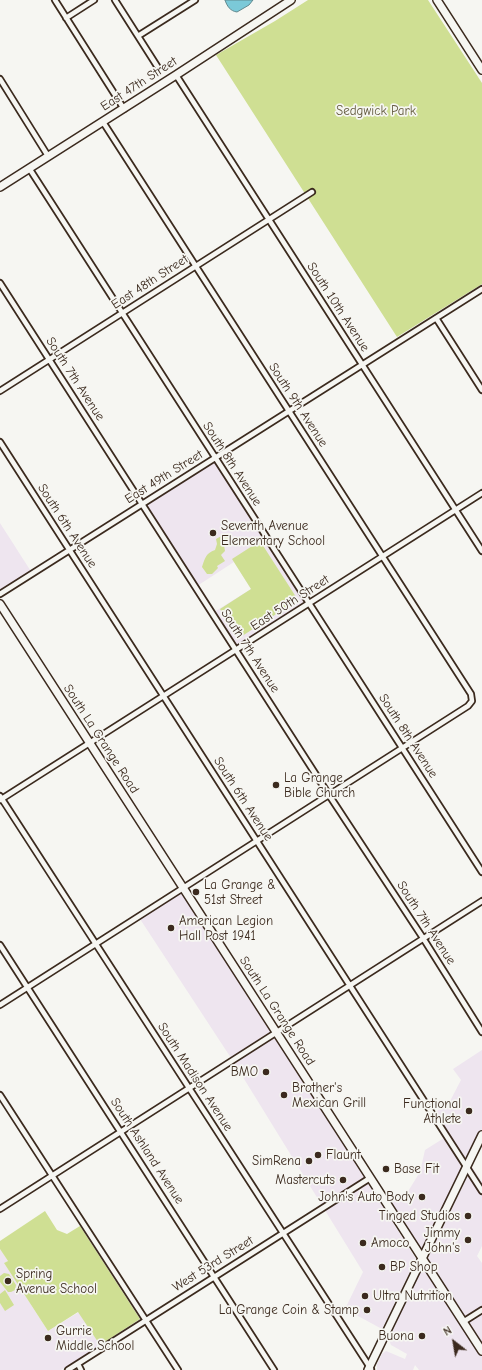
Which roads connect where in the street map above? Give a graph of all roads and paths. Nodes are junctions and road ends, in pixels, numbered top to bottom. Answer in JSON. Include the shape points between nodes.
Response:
{"nodes":[{"id":1,"x":55,"y":0,"type":"edge"},
{"id":2,"x":94,"y":0,"type":"edge"},
{"id":3,"x":115,"y":0,"type":"edge"},
{"id":4,"x":195,"y":0,"type":"edge"},
{"id":5,"x":291,"y":0,"type":"edge"},
{"id":6,"x":437,"y":0,"type":"edge"},
{"id":7,"x":282,"y":2,"type":"edge"},
{"id":8,"x":66,"y":18,"type":"junction"},
{"id":9,"x":138,"y":36,"type":"junction"},
{"id":10,"x":157,"y":66,"type":"dead end"},
{"id":11,"x":482,"y":70,"type":"edge"},
{"id":12,"x":176,"y":75,"type":"junction"},
{"id":13,"x":0,"y":79,"type":"edge"},
{"id":14,"x":124,"y":108,"type":"junction"},
{"id":15,"x":103,"y":122,"type":"junction"},
{"id":16,"x":48,"y":156,"type":"junction"},
{"id":17,"x":29,"y":168,"type":"junction"},
{"id":18,"x":0,"y":187,"type":"edge"},
{"id":19,"x":312,"y":192,"type":"dead end"},
{"id":20,"x":269,"y":220,"type":"junction"},
{"id":21,"x":196,"y":266,"type":"junction"},
{"id":22,"x":0,"y":283,"type":"edge"},
{"id":23,"x":482,"y":289,"type":"edge"},
{"id":24,"x":122,"y":313,"type":"junction"},
{"id":25,"x":436,"y":318,"type":"junction"},
{"id":26,"x":50,"y":360,"type":"junction"},
{"id":27,"x":362,"y":364,"type":"junction"},
{"id":28,"x":482,"y":390,"type":"edge"},
{"id":29,"x":0,"y":391,"type":"edge"},
{"id":30,"x":289,"y":411,"type":"junction"},
{"id":31,"x":0,"y":442,"type":"edge"},
{"id":32,"x":215,"y":458,"type":"junction"},
{"id":33,"x":482,"y":493,"type":"edge"},
{"id":34,"x":142,"y":504,"type":"junction"},
{"id":35,"x":455,"y":510,"type":"junction"},
{"id":36,"x":70,"y":550,"type":"junction"},
{"id":37,"x":482,"y":551,"type":"edge"},
{"id":38,"x":383,"y":556,"type":"junction"},
{"id":39,"x":0,"y":594,"type":"edge"},
{"id":40,"x":0,"y":604,"type":"edge"},
{"id":41,"x":309,"y":604,"type":"junction"},
{"id":42,"x":236,"y":650,"type":"junction"},
{"id":43,"x":164,"y":696,"type":"junction"},
{"id":44,"x":90,"y":744,"type":"junction"},
{"id":45,"x":402,"y":748,"type":"junction"},
{"id":46,"x":329,"y":795,"type":"junction"},
{"id":47,"x":1,"y":798,"type":"edge"},
{"id":48,"x":256,"y":841,"type":"junction"},
{"id":49,"x":482,"y":872,"type":"edge"},
{"id":50,"x":183,"y":888,"type":"junction"},
{"id":51,"x":482,"y":901,"type":"edge"},
{"id":52,"x":423,"y":938,"type":"junction"},
{"id":53,"x":96,"y":944,"type":"junction"},
{"id":54,"x":0,"y":945,"type":"edge"},
{"id":55,"x":350,"y":986,"type":"junction"},
{"id":56,"x":28,"y":987,"type":"junction"},
{"id":57,"x":0,"y":1005,"type":"edge"},
{"id":58,"x":482,"y":1032,"type":"edge"},
{"id":59,"x":276,"y":1033,"type":"junction"},
{"id":60,"x":190,"y":1088,"type":"junction"},
{"id":61,"x":0,"y":1095,"type":"edge"},
{"id":62,"x":121,"y":1132,"type":"junction"},
{"id":63,"x":482,"y":1135,"type":"edge"},
{"id":64,"x":467,"y":1167,"type":"junction"},
{"id":65,"x":53,"y":1175,"type":"junction"},
{"id":66,"x":370,"y":1178,"type":"junction"},
{"id":67,"x":482,"y":1191,"type":"edge"},
{"id":68,"x":0,"y":1209,"type":"edge"},
{"id":69,"x":283,"y":1233,"type":"junction"},
{"id":70,"x":422,"y":1260,"type":"junction"},
{"id":71,"x":214,"y":1277,"type":"junction"},
{"id":72,"x":482,"y":1310,"type":"edge"},
{"id":73,"x":146,"y":1320,"type":"junction"},
{"id":74,"x":463,"y":1322,"type":"junction"},
{"id":75,"x":482,"y":1351,"type":"edge"},
{"id":76,"x":78,"y":1364,"type":"junction"},
{"id":77,"x":370,"y":1369,"type":"edge"},
{"id":78,"x":68,"y":1370,"type":"edge"},
{"id":79,"x":81,"y":1370,"type":"edge"},
{"id":80,"x":178,"y":1370,"type":"edge"},
{"id":81,"x":274,"y":1370,"type":"edge"}],
"edges":[{"from":1,"to":8,"type":"street"},
{"from":2,"to":8,"type":"street"},
{"from":3,"to":9,"type":"street"},
{"from":4,"to":9,"type":"street"},
{"from":5,"to":7,"type":"main road","name":"East 47th Street"},
{"from":6,"to":11,"type":"main road"},
{"from":7,"to":12,"type":"main road","name":"East 47th Street"},
{"from":8,"to":14,"type":"street"},
{"from":9,"to":10,"type":"street"},
{"from":12,"to":14,"type":"main road","name":"East 47th Street"},
{"from":12,"to":20,"type":"street","name":"South 10th Avenue"},
{"from":13,"to":16,"type":"street"},
{"from":14,"to":15,"type":"main road","name":"East 47th Street"},
{"from":15,"to":16,"type":"main road","name":"East 47th Street"},
{"from":15,"to":21,"type":"street","name":"South 9th Avenue"},
{"from":16,"to":17,"type":"main road","name":"East 47th Street"},
{"from":17,"to":18,"type":"main road","name":"East 47th Street"},
{"from":17,"to":24,"type":"street","name":"South 8th Avenue"},
{"from":19,"to":20,"type":"street","name":"East 48th Street"},
{"from":20,"to":21,"type":"street","name":"East 48th Street"},
{"from":20,"to":27,"type":"street","name":"South 10th Avenue"},
{"from":21,"to":24,"type":"street","name":"East 48th Street"},
{"from":21,"to":30,"type":"street","name":"South 9th Avenue"},
{"from":22,"to":26,"type":"street","name":"South 7th Avenue"},
{"from":23,"to":25,"type":"street","name":"East 49th Street"},
{"from":24,"to":26,"type":"street","name":"East 48th Street"},
{"from":24,"to":32,"type":"street","name":"South 8th Avenue"},
{"from":25,"to":27,"type":"street","name":"East 49th Street"},
{"from":25,"to":28,"type":"street"},
{"from":26,"to":29,"type":"street","name":"East 48th Street"},
{"from":26,"to":34,"type":"street","name":"South 7th Avenue"},
{"from":27,"to":30,"type":"street","name":"East 49th Street"},
{"from":27,"to":35,"type":"street","name":"South 10th Avenue"},
{"from":30,"to":32,"type":"street","name":"East 49th Street"},
{"from":30,"to":38,"type":"street","name":"South 9th Avenue"},
{"from":31,"to":36,"type":"street","name":"South 6th Avenue"},
{"from":32,"to":34,"type":"street","name":"East 49th Street"},
{"from":32,"to":41,"type":"street","name":"South 8th Avenue"},
{"from":33,"to":35,"type":"street","name":"East 50th Street"},
{"from":34,"to":36,"type":"street","name":"East 49th Street"},
{"from":34,"to":42,"type":"street","name":"South 7th Avenue"},
{"from":35,"to":37,"type":"street","name":"South 10th Avenue"},
{"from":35,"to":38,"type":"street","name":"East 50th Street"},
{"from":36,"to":39,"type":"street","name":"East 49th Street"},
{"from":36,"to":43,"type":"street","name":"South 6th Avenue"},
{"from":38,"to":41,"type":"street","name":"East 50th Street"},
{"from":38,"to":45,"type":"street","name":"South 9th Avenue","via":[[471,694],[472,701]]},
{"from":40,"to":44,"type":"main road","name":"South La Grange Road"},
{"from":41,"to":42,"type":"street","name":"East 50th Street"},
{"from":41,"to":45,"type":"street","name":"South 8th Avenue"},
{"from":42,"to":43,"type":"street","name":"East 50th Street"},
{"from":42,"to":46,"type":"street","name":"South 7th Avenue"},
{"from":43,"to":44,"type":"street","name":"East 50th Street"},
{"from":43,"to":48,"type":"street","name":"South 6th Avenue"},
{"from":44,"to":47,"type":"street","name":"East 50th Street"},
{"from":44,"to":50,"type":"main road","name":"South La Grange Road"},
{"from":45,"to":46,"type":"street"},
{"from":45,"to":49,"type":"street","name":"South 8th Avenue"},
{"from":46,"to":48,"type":"street"},
{"from":46,"to":52,"type":"street","name":"South 7th Avenue"},
{"from":47,"to":53,"type":"street","name":"South Madison Avenue"},
{"from":48,"to":50,"type":"street"},
{"from":48,"to":55,"type":"street","name":"South 6th Avenue"},
{"from":50,"to":53,"type":"street"},
{"from":50,"to":59,"type":"main road","name":"South La Grange Road"},
{"from":51,"to":52,"type":"street"},
{"from":52,"to":55,"type":"street"},
{"from":52,"to":58,"type":"street","name":"South 7th Avenue"},
{"from":53,"to":56,"type":"street"},
{"from":53,"to":60,"type":"street","name":"South Madison Avenue"},
{"from":54,"to":56,"type":"street","name":"South Ashland Avenue"},
{"from":55,"to":59,"type":"street"},
{"from":55,"to":64,"type":"street","name":"South 6th Avenue"},
{"from":56,"to":57,"type":"street"},
{"from":56,"to":62,"type":"street","name":"South Ashland Avenue"},
{"from":59,"to":60,"type":"street"},
{"from":59,"to":66,"type":"main road","name":"South La Grange Road"},
{"from":60,"to":62,"type":"street"},
{"from":60,"to":69,"type":"street","name":"South Madison Avenue"},
{"from":61,"to":65,"type":"street"},
{"from":62,"to":65,"type":"street"},
{"from":62,"to":71,"type":"street","name":"South Ashland Avenue"},
{"from":63,"to":64,"type":"main road"},
{"from":64,"to":67,"type":"street","name":"South 6th Avenue"},
{"from":64,"to":70,"type":"main road"},
{"from":65,"to":68,"type":"street"},
{"from":65,"to":73,"type":"street"},
{"from":66,"to":69,"type":"street","name":"West 53rd Street"},
{"from":66,"to":70,"type":"main road","name":"South La Grange Road"},
{"from":69,"to":71,"type":"street","name":"West 53rd Street"},
{"from":69,"to":77,"type":"street","name":"South Madison Avenue"},
{"from":70,"to":74,"type":"main road","name":"South La Grange Road"},
{"from":70,"to":77,"type":"main road"},
{"from":71,"to":73,"type":"street","name":"West 53rd Street"},
{"from":71,"to":81,"type":"street","name":"South Ashland Avenue"},
{"from":72,"to":74,"type":"street"},
{"from":73,"to":76,"type":"street","name":"West 53rd Street"},
{"from":73,"to":80,"type":"street"},
{"from":74,"to":75,"type":"main road","name":"South La Grange Road"},
{"from":76,"to":78,"type":"street","name":"West 53rd Street"},
{"from":76,"to":79,"type":"street"}]}
